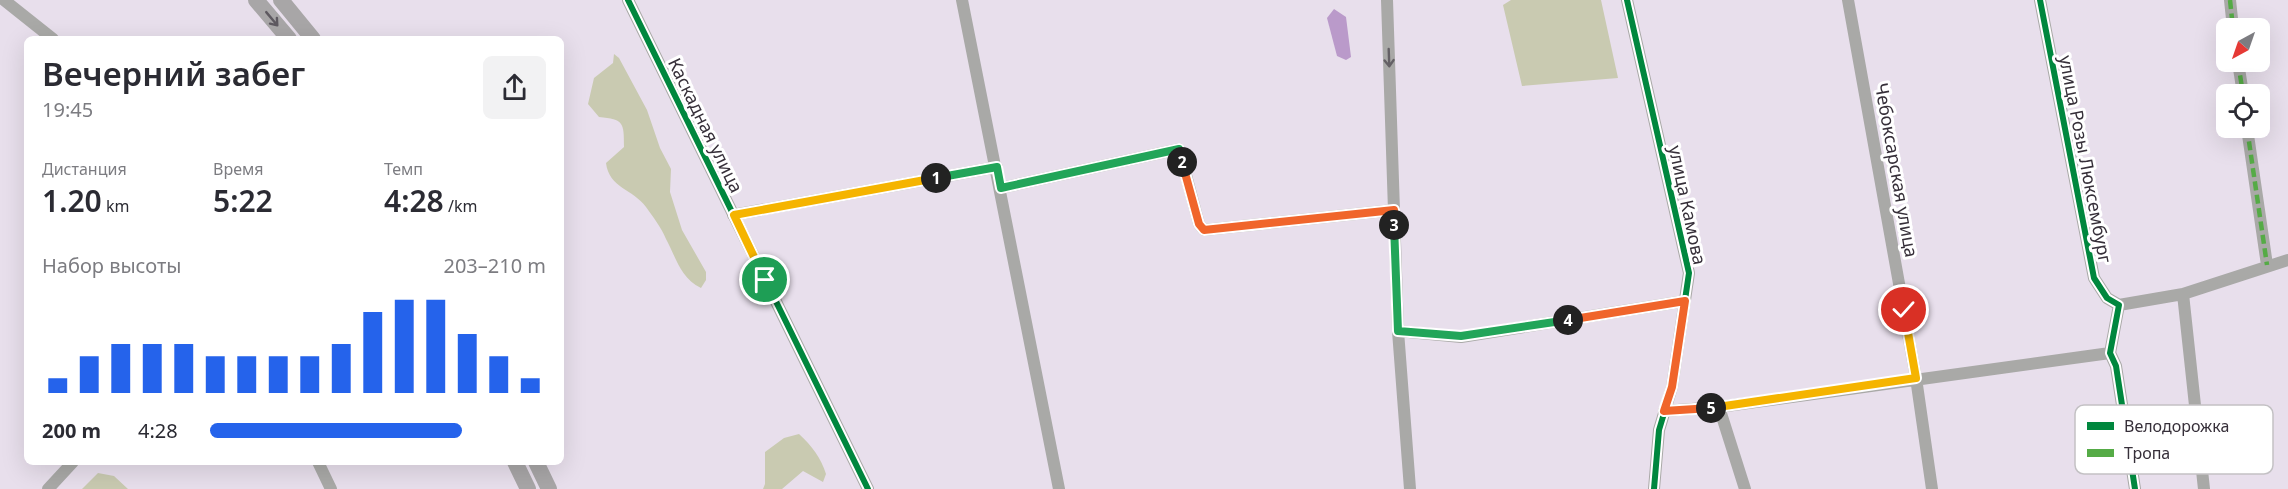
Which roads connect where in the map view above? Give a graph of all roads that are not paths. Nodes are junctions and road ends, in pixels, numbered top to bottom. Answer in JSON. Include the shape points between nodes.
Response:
{"nodes":[{"id":1,"x":4,"y":0,"type":"edge"},
{"id":2,"x":256,"y":0,"type":"edge"},
{"id":3,"x":282,"y":0,"type":"edge"},
{"id":4,"x":628,"y":0,"type":"edge"},
{"id":5,"x":962,"y":0,"type":"edge"},
{"id":6,"x":1387,"y":0,"type":"edge"},
{"id":7,"x":1627,"y":0,"type":"edge"},
{"id":8,"x":1848,"y":0,"type":"edge"},
{"id":9,"x":2040,"y":0,"type":"edge"},
{"id":10,"x":2230,"y":0,"type":"edge"},
{"id":11,"x":2233,"y":18,"type":"edge"},
{"id":12,"x":49,"y":36,"type":"edge"},
{"id":13,"x":286,"y":36,"type":"edge"},
{"id":14,"x":311,"y":36,"type":"edge"},
{"id":15,"x":2248,"y":138,"type":"edge"},
{"id":16,"x":997,"y":167,"type":"junction"},
{"id":17,"x":1001,"y":188,"type":"junction"},
{"id":18,"x":1394,"y":210,"type":"junction"},
{"id":19,"x":734,"y":215,"type":"junction"},
{"id":20,"x":2288,"y":260,"type":"edge"},
{"id":21,"x":2267,"y":266,"type":"junction"},
{"id":22,"x":2182,"y":294,"type":"junction"},
{"id":23,"x":1685,"y":301,"type":"junction"},
{"id":24,"x":2119,"y":305,"type":"junction"},
{"id":25,"x":1398,"y":331,"type":"junction"},
{"id":26,"x":2110,"y":353,"type":"junction"},
{"id":27,"x":1916,"y":378,"type":"junction"},
{"id":28,"x":2122,"y":405,"type":"edge"},
{"id":29,"x":2195,"y":405,"type":"edge"},
{"id":30,"x":1719,"y":407,"type":"junction"},
{"id":31,"x":1664,"y":411,"type":"junction"},
{"id":32,"x":70,"y":465,"type":"edge"},
{"id":33,"x":319,"y":465,"type":"edge"},
{"id":34,"x":516,"y":465,"type":"edge"},
{"id":35,"x":537,"y":465,"type":"edge"},
{"id":36,"x":2133,"y":474,"type":"edge"},
{"id":37,"x":2202,"y":474,"type":"edge"},
{"id":38,"x":48,"y":489,"type":"edge"},
{"id":39,"x":331,"y":489,"type":"edge"},
{"id":40,"x":528,"y":489,"type":"edge"},
{"id":41,"x":549,"y":489,"type":"edge"},
{"id":42,"x":868,"y":489,"type":"edge"},
{"id":43,"x":1059,"y":489,"type":"edge"},
{"id":44,"x":1410,"y":489,"type":"edge"},
{"id":45,"x":1654,"y":489,"type":"edge"},
{"id":46,"x":1745,"y":489,"type":"edge"},
{"id":47,"x":1932,"y":489,"type":"edge"},
{"id":48,"x":2135,"y":489,"type":"edge"},
{"id":49,"x":2204,"y":489,"type":"edge"}],
"edges":[{"from":1,"to":12,"type":"street"},
{"from":2,"to":13,"type":"highway","one_way":true},
{"from":3,"to":14,"type":"highway"},
{"from":4,"to":19,"type":"street","name":"Каскадная улица"},
{"from":5,"to":16,"type":"street"},
{"from":6,"to":18,"type":"street","one_way":true},
{"from":7,"to":23,"type":"street","name":"улица Камова","via":[[1689,273]]},
{"from":8,"to":27,"type":"street","name":"Чебоксарская улица"},
{"from":9,"to":24,"type":"street","name":"улица Розы Люксембург","via":[[2091,269],[2098,289]]},
{"from":10,"to":11,"type":"street"},
{"from":15,"to":21,"type":"street"},
{"from":16,"to":17,"type":"street"},
{"from":16,"to":19,"type":"street"},
{"from":17,"to":18,"type":"street","via":[[1179,149],[1199,224],[1204,230]]},
{"from":17,"to":43,"type":"street"},
{"from":18,"to":25,"type":"street"},
{"from":19,"to":42,"type":"street","name":"Каскадная улица"},
{"from":20,"to":21,"type":"street"},
{"from":21,"to":22,"type":"street"},
{"from":22,"to":24,"type":"street"},
{"from":22,"to":29,"type":"street"},
{"from":23,"to":25,"type":"street","via":[[1461,336]]},
{"from":23,"to":31,"type":"street","name":"улица Камова","via":[[1672,387]]},
{"from":24,"to":26,"type":"street"},
{"from":25,"to":44,"type":"street"},
{"from":26,"to":27,"type":"street"},
{"from":26,"to":28,"type":"street"},
{"from":27,"to":30,"type":"street"},
{"from":27,"to":47,"type":"street","name":"Чебоксарская улица"},
{"from":30,"to":31,"type":"street"},
{"from":30,"to":46,"type":"street"},
{"from":31,"to":45,"type":"street","name":"улица Камова"},
{"from":32,"to":38,"type":"street"},
{"from":33,"to":39,"type":"street"},
{"from":34,"to":40,"type":"highway"},
{"from":35,"to":41,"type":"highway"},
{"from":36,"to":48,"type":"street"},
{"from":37,"to":49,"type":"street"}]}
